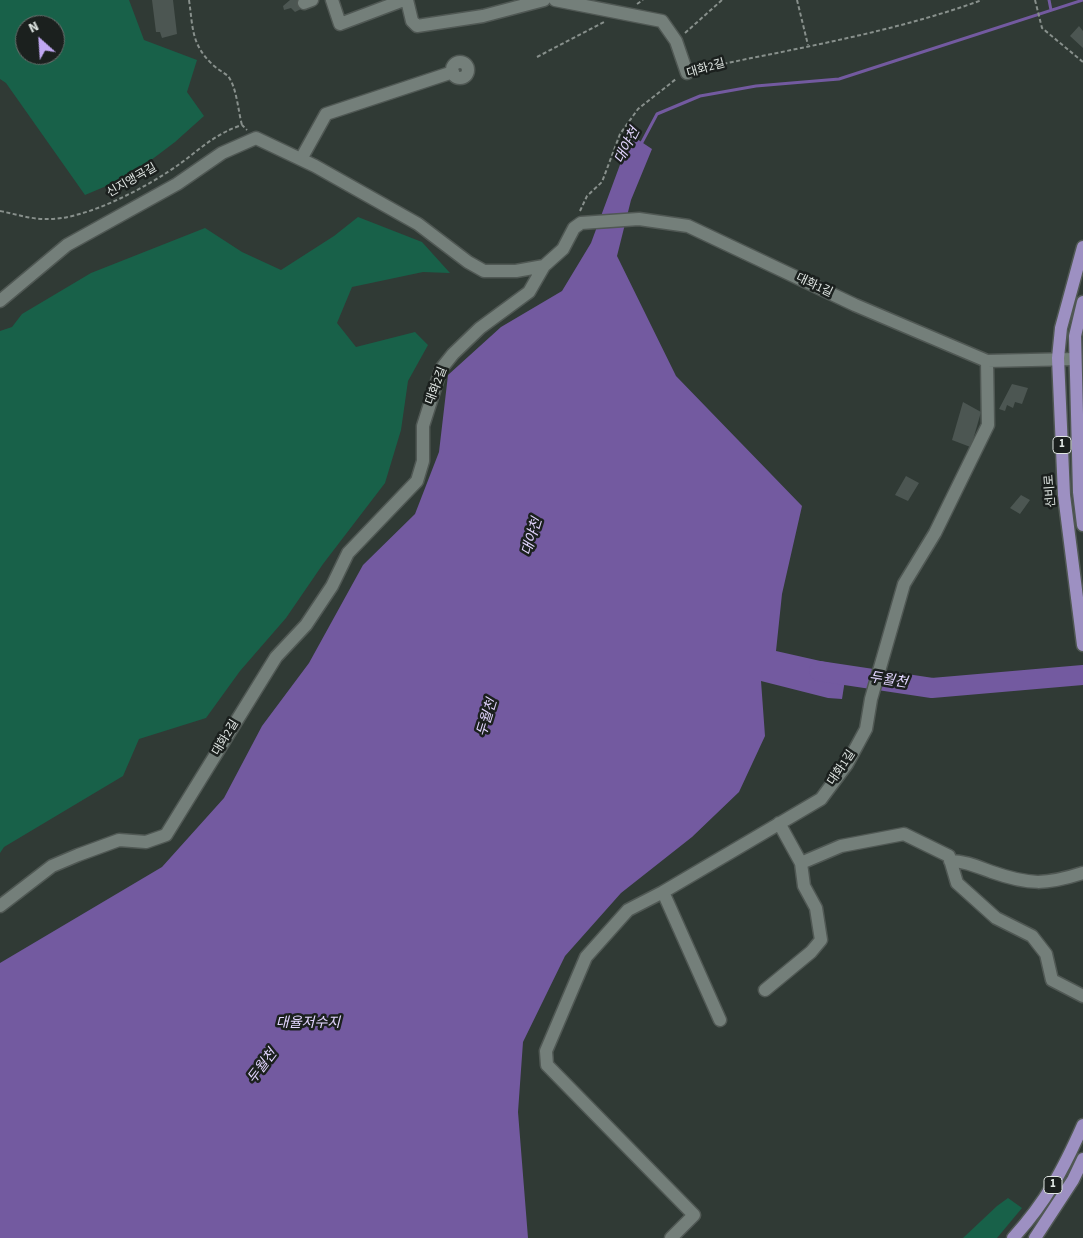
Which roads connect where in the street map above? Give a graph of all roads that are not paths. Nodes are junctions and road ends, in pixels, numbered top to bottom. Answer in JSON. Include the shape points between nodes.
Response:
{"nodes":[{"id":1,"x":332,"y":0,"type":"edge"},
{"id":2,"x":405,"y":0,"type":"edge"},
{"id":3,"x":544,"y":0,"type":"edge"},
{"id":4,"x":556,"y":0,"type":"edge"},
{"id":5,"x":453,"y":72,"type":"dead end"},
{"id":6,"x":687,"y":73,"type":"road end"},
{"id":7,"x":301,"y":159,"type":"junction"},
{"id":8,"x":586,"y":222,"type":"joint"},
{"id":9,"x":1083,"y":247,"type":"edge"},
{"id":10,"x":544,"y":266,"type":"junction"},
{"id":11,"x":0,"y":301,"type":"edge"},
{"id":12,"x":1083,"y":302,"type":"edge"},
{"id":13,"x":1079,"y":339,"type":"edge"},
{"id":14,"x":1058,"y":358,"type":"junction"},
{"id":15,"x":1075,"y":359,"type":"junction"},
{"id":16,"x":987,"y":361,"type":"junction"},
{"id":17,"x":1081,"y":491,"type":"edge"},
{"id":18,"x":1083,"y":525,"type":"edge"},
{"id":19,"x":1083,"y":645,"type":"edge"},
{"id":20,"x":779,"y":823,"type":"junction"},
{"id":21,"x":950,"y":861,"type":"junction"},
{"id":22,"x":801,"y":863,"type":"junction"},
{"id":23,"x":1083,"y":873,"type":"edge"},
{"id":24,"x":663,"y":892,"type":"junction"},
{"id":25,"x":0,"y":906,"type":"edge"},
{"id":26,"x":765,"y":990,"type":"dead end"},
{"id":27,"x":1083,"y":996,"type":"edge"},
{"id":28,"x":720,"y":1020,"type":"dead end"},
{"id":29,"x":1083,"y":1125,"type":"edge"},
{"id":30,"x":1083,"y":1159,"type":"edge"},
{"id":31,"x":671,"y":1238,"type":"edge"},
{"id":32,"x":1013,"y":1238,"type":"edge"},
{"id":33,"x":1035,"y":1238,"type":"edge"}],
"edges":[{"from":1,"to":2,"type":"street","via":[[340,24]]},
{"from":2,"to":3,"type":"street","via":[[417,26],[483,16]]},
{"from":4,"to":6,"type":"street","via":[[662,22],[676,41]]},
{"from":5,"to":7,"type":"street","via":[[326,114]]},
{"from":7,"to":10,"type":"street","via":[[418,224],[484,271],[516,271]]},
{"from":7,"to":11,"type":"street","via":[[256,138],[222,153],[177,184],[67,245]]},
{"from":8,"to":10,"type":"street","name":"대화2길","via":[[574,228],[563,248]]},
{"from":8,"to":16,"type":"street","name":"대화1길","via":[[639,219],[688,226],[855,306]]},
{"from":9,"to":14,"type":"main road","name":"선비로","number":"1","via":[[1061,328]]},
{"from":10,"to":25,"type":"street","name":"대화2길","via":[[529,292],[480,328],[441,369],[423,426],[423,461],[417,481],[348,553],[332,586],[306,625],[276,657],[166,835],[146,842],[119,840],[52,866]]},
{"from":12,"to":13,"type":"main road","number":"1"},
{"from":13,"to":15,"type":"main road","number":"1"},
{"from":14,"to":15,"type":"street","name":"대화1길"},
{"from":14,"to":16,"type":"street","name":"대화1길"},
{"from":14,"to":19,"type":"main road","name":"선비로","number":"1","via":[[1064,495]]},
{"from":15,"to":17,"type":"main road","number":"1"},
{"from":16,"to":20,"type":"street","name":"대화1길","via":[[988,425],[934,533],[904,584],[871,699],[866,728],[847,764],[821,799]]},
{"from":17,"to":18,"type":"main road","number":"1"},
{"from":20,"to":22,"type":"street"},
{"from":20,"to":24,"type":"street","name":"대화1길"},
{"from":21,"to":22,"type":"street","via":[[949,856],[904,834],[841,846]]},
{"from":21,"to":23,"type":"street","via":[[1040,884]]},
{"from":21,"to":27,"type":"street","via":[[957,883],[996,918],[1032,936],[1046,954],[1052,980]]},
{"from":22,"to":26,"type":"street","via":[[804,886],[816,908],[821,940]]},
{"from":24,"to":28,"type":"street"},
{"from":24,"to":31,"type":"street","name":"대화1길","via":[[628,910],[586,957],[546,1051],[546,1065],[694,1215]]},
{"from":29,"to":32,"type":"main road","number":"1","via":[[1062,1172],[1034,1214]]},
{"from":30,"to":33,"type":"main road","number":"1"}]}
